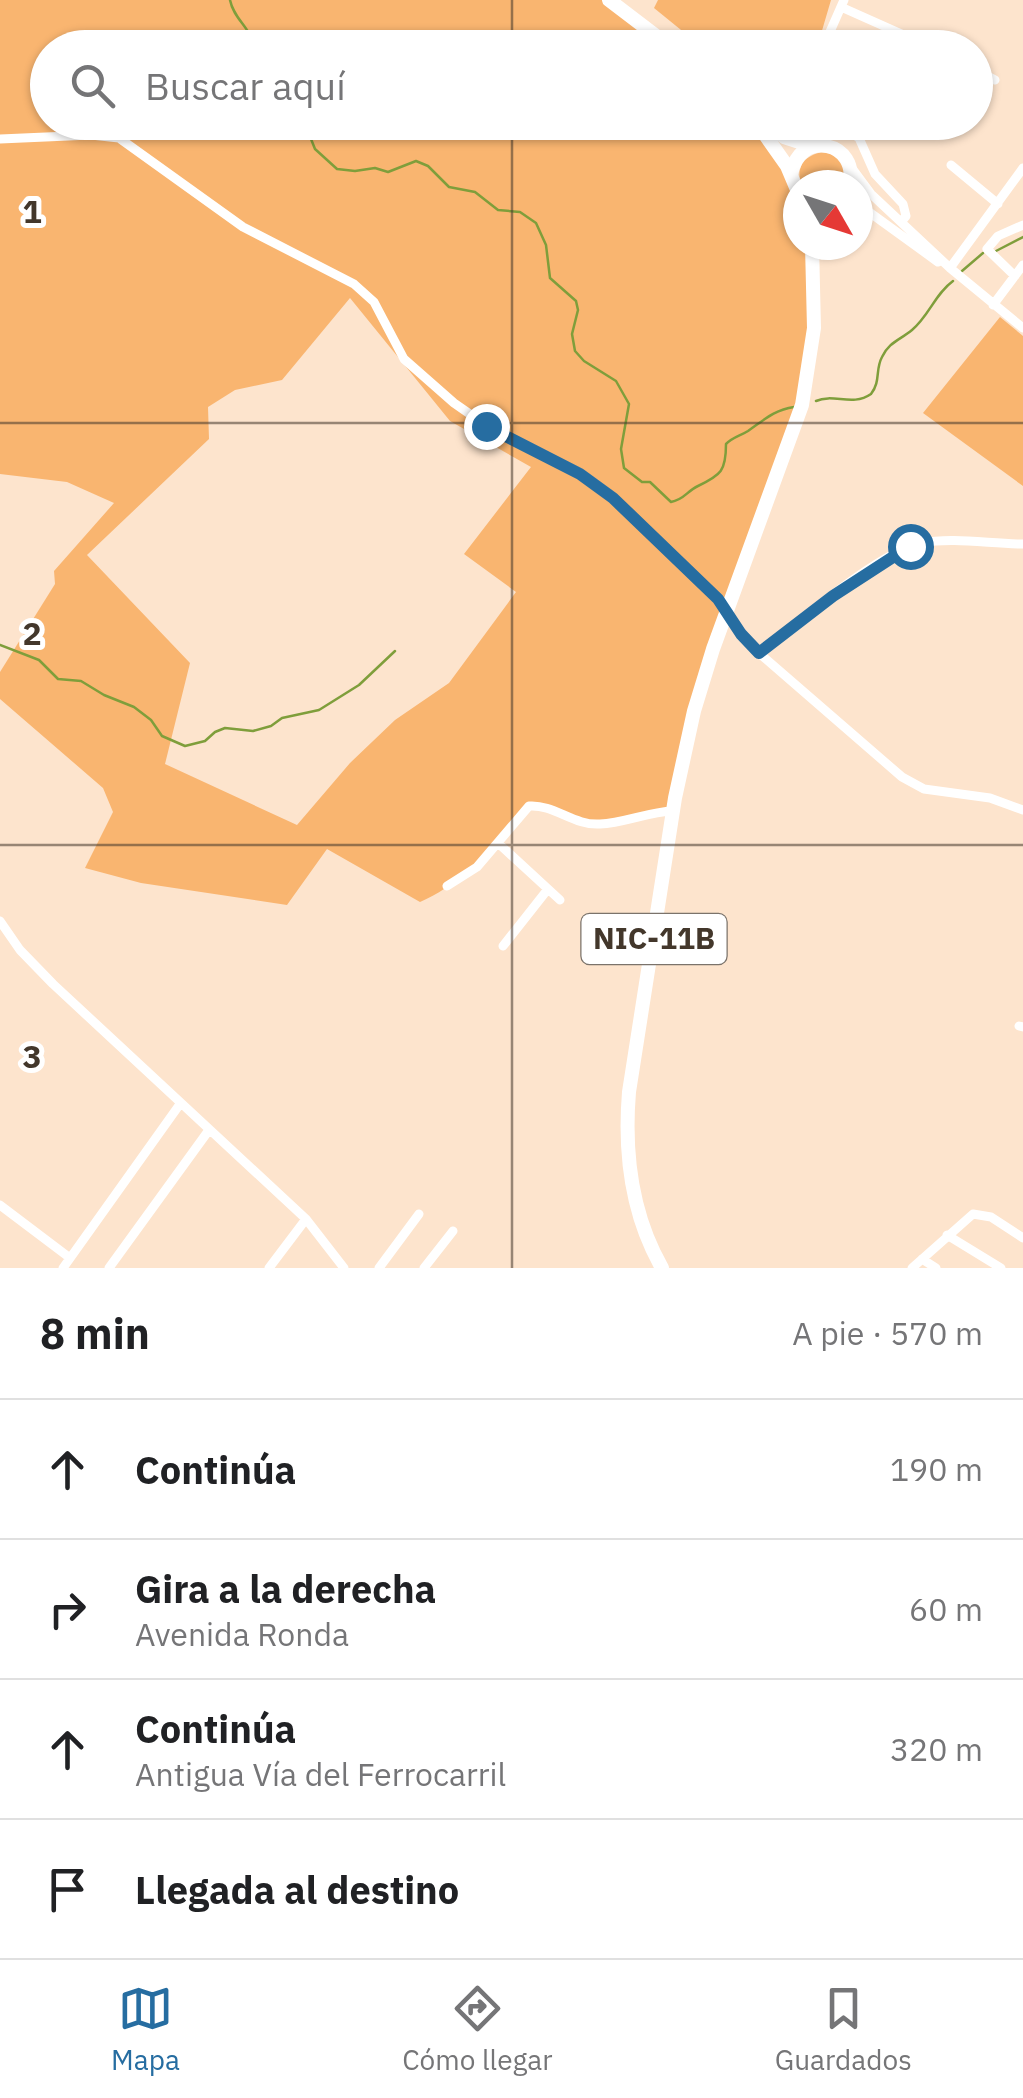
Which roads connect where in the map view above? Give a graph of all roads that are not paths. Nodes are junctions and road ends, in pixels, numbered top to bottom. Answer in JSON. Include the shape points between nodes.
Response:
{"nodes":[{"id":1,"x":608,"y":0,"type":"edge"},
{"id":2,"x":622,"y":0,"type":"edge"},
{"id":3,"x":842,"y":4,"type":"edge"},
{"id":4,"x":648,"y":30,"type":"edge"},
{"id":5,"x":661,"y":30,"type":"edge"},
{"id":6,"x":831,"y":30,"type":"edge"},
{"id":7,"x":896,"y":30,"type":"edge"},
{"id":8,"x":30,"y":138,"type":"edge"},
{"id":9,"x":0,"y":139,"type":"edge"},
{"id":10,"x":122,"y":140,"type":"edge"},
{"id":11,"x":768,"y":140,"type":"edge"},
{"id":12,"x":793,"y":140,"type":"edge"},
{"id":13,"x":860,"y":140,"type":"edge"},
{"id":14,"x":812,"y":146,"type":"junction"},
{"id":15,"x":951,"y":165,"type":"dead end"},
{"id":16,"x":851,"y":167,"type":"junction"},
{"id":17,"x":1023,"y":168,"type":"edge"},
{"id":18,"x":788,"y":170,"type":"edge"},
{"id":19,"x":793,"y":170,"type":"edge"},
{"id":20,"x":851,"y":170,"type":"edge"},
{"id":21,"x":998,"y":204,"type":"junction"},
{"id":22,"x":873,"y":214,"type":"edge"},
{"id":23,"x":901,"y":222,"type":"junction"},
{"id":24,"x":1023,"y":225,"type":"edge"},
{"id":25,"x":812,"y":260,"type":"edge"},
{"id":26,"x":821,"y":260,"type":"edge"},
{"id":27,"x":1023,"y":265,"type":"edge"},
{"id":28,"x":950,"y":268,"type":"junction"},
{"id":29,"x":1015,"y":276,"type":"junction"},
{"id":30,"x":993,"y":305,"type":"junction"},
{"id":31,"x":1023,"y":328,"type":"edge"},
{"id":32,"x":1023,"y":544,"type":"edge"},
{"id":33,"x":729,"y":616,"type":"junction"},
{"id":34,"x":759,"y":653,"type":"junction"},
{"id":35,"x":673,"y":810,"type":"junction"},
{"id":36,"x":1023,"y":810,"type":"edge"},
{"id":37,"x":498,"y":843,"type":"junction"},
{"id":38,"x":448,"y":886,"type":"dead end"},
{"id":39,"x":548,"y":888,"type":"junction"},
{"id":40,"x":560,"y":900,"type":"dead end"},
{"id":41,"x":0,"y":921,"type":"edge"},
{"id":42,"x":502,"y":946,"type":"dead end"},
{"id":43,"x":180,"y":1104,"type":"junction"},
{"id":44,"x":209,"y":1130,"type":"junction"},
{"id":45,"x":0,"y":1205,"type":"edge"},
{"id":46,"x":420,"y":1214,"type":"dead end"},
{"id":47,"x":306,"y":1219,"type":"junction"},
{"id":48,"x":453,"y":1232,"type":"dead end"},
{"id":49,"x":947,"y":1235,"type":"junction"},
{"id":50,"x":1023,"y":1238,"type":"edge"},
{"id":51,"x":70,"y":1258,"type":"junction"},
{"id":52,"x":922,"y":1258,"type":"junction"},
{"id":53,"x":62,"y":1268,"type":"edge"},
{"id":54,"x":108,"y":1268,"type":"edge"},
{"id":55,"x":269,"y":1268,"type":"edge"},
{"id":56,"x":344,"y":1268,"type":"edge"},
{"id":57,"x":379,"y":1268,"type":"edge"},
{"id":58,"x":424,"y":1268,"type":"edge"},
{"id":59,"x":662,"y":1268,"type":"edge"},
{"id":60,"x":670,"y":1268,"type":"edge"},
{"id":61,"x":912,"y":1268,"type":"edge"},
{"id":62,"x":936,"y":1268,"type":"edge"},
{"id":63,"x":1000,"y":1268,"type":"edge"}],
"edges":[{"from":1,"to":4,"type":"highway"},
{"from":2,"to":5,"type":"highway"},
{"from":3,"to":6,"type":"street"},
{"from":3,"to":7,"type":"street"},
{"from":8,"to":9,"type":"street"},
{"from":10,"to":33,"type":"street","via":[[243,226],[354,284],[374,302],[404,358],[454,403],[613,498]]},
{"from":11,"to":18,"type":"highway"},
{"from":12,"to":14,"type":"highway"},
{"from":13,"to":23,"type":"street","via":[[878,178],[903,204]]},
{"from":14,"to":16,"type":"highway","via":[[838,151]]},
{"from":14,"to":19,"type":"highway"},
{"from":15,"to":21,"type":"street"},
{"from":16,"to":20,"type":"highway"},
{"from":16,"to":23,"type":"street"},
{"from":17,"to":21,"type":"street"},
{"from":21,"to":28,"type":"street"},
{"from":22,"to":28,"type":"street"},
{"from":23,"to":28,"type":"street"},
{"from":24,"to":29,"type":"street","via":[[998,236],[988,250]]},
{"from":25,"to":33,"type":"highway","number":"NIC-11B","via":[[814,328],[802,405]]},
{"from":26,"to":33,"type":"highway","number":"NIC-11B","via":[[823,335],[815,380]]},
{"from":27,"to":29,"type":"street"},
{"from":28,"to":30,"type":"street"},
{"from":29,"to":30,"type":"street"},
{"from":30,"to":31,"type":"street"},
{"from":32,"to":34,"type":"street","via":[[910,546]]},
{"from":33,"to":34,"type":"street"},
{"from":33,"to":35,"type":"highway","number":"NIC-11B","via":[[694,711]]},
{"from":33,"to":60,"type":"highway","number":"NIC-11B","via":[[692,746],[635,1113],[643,1198]]},
{"from":34,"to":36,"type":"street","via":[[902,777],[924,789]]},
{"from":35,"to":37,"type":"street","via":[[602,824],[529,806]]},
{"from":35,"to":59,"type":"highway","number":"NIC-11B","via":[[626,1127],[633,1189]]},
{"from":37,"to":38,"type":"street"},
{"from":37,"to":39,"type":"street"},
{"from":39,"to":40,"type":"street"},
{"from":39,"to":42,"type":"street"},
{"from":41,"to":43,"type":"street","via":[[52,984]]},
{"from":43,"to":44,"type":"street"},
{"from":43,"to":51,"type":"street"},
{"from":44,"to":47,"type":"street"},
{"from":44,"to":54,"type":"street"},
{"from":45,"to":51,"type":"street"},
{"from":46,"to":57,"type":"street"},
{"from":47,"to":55,"type":"street"},
{"from":47,"to":56,"type":"street"},
{"from":48,"to":58,"type":"street"},
{"from":49,"to":50,"type":"street","via":[[983,1214]]},
{"from":49,"to":52,"type":"street"},
{"from":49,"to":63,"type":"street"},
{"from":51,"to":53,"type":"street"},
{"from":52,"to":61,"type":"street"},
{"from":52,"to":62,"type":"street"}]}
